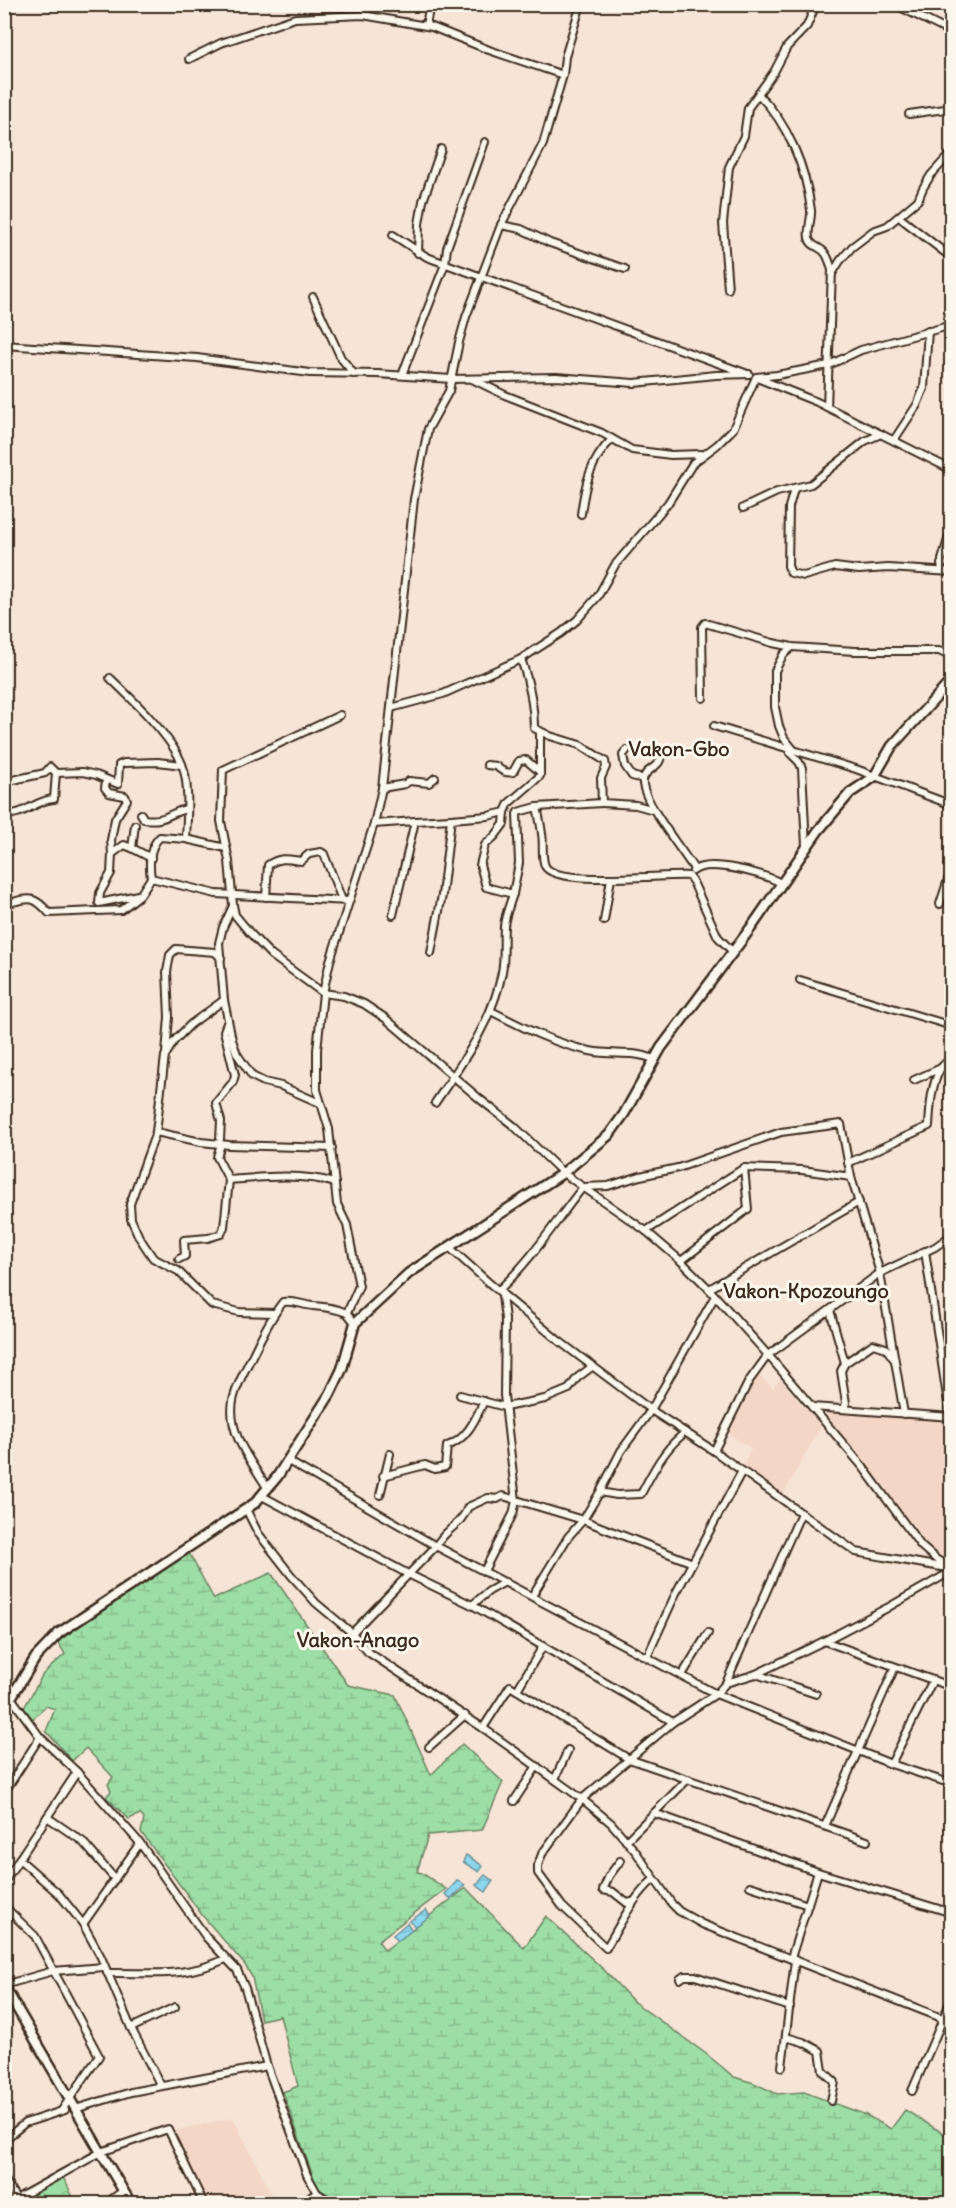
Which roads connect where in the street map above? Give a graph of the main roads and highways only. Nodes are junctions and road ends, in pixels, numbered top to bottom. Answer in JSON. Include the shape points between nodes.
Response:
{"nodes":[{"id":1,"x":951,"y":680,"type":"edge"},
{"id":2,"x":4,"y":1709,"type":"edge"},
{"id":3,"x":4,"y":1985,"type":"edge"},
{"id":4,"x":131,"y":2204,"type":"edge"}],
"edges":[{"from":1,"to":2,"type":"main road","via":[[892,746],[874,777],[850,793],[806,846],[654,1059],[617,1126],[563,1173],[399,1281],[355,1323],[338,1379],[262,1496],[59,1633],[36,1657]]},
{"from":3,"to":4,"type":"main road"}]}
